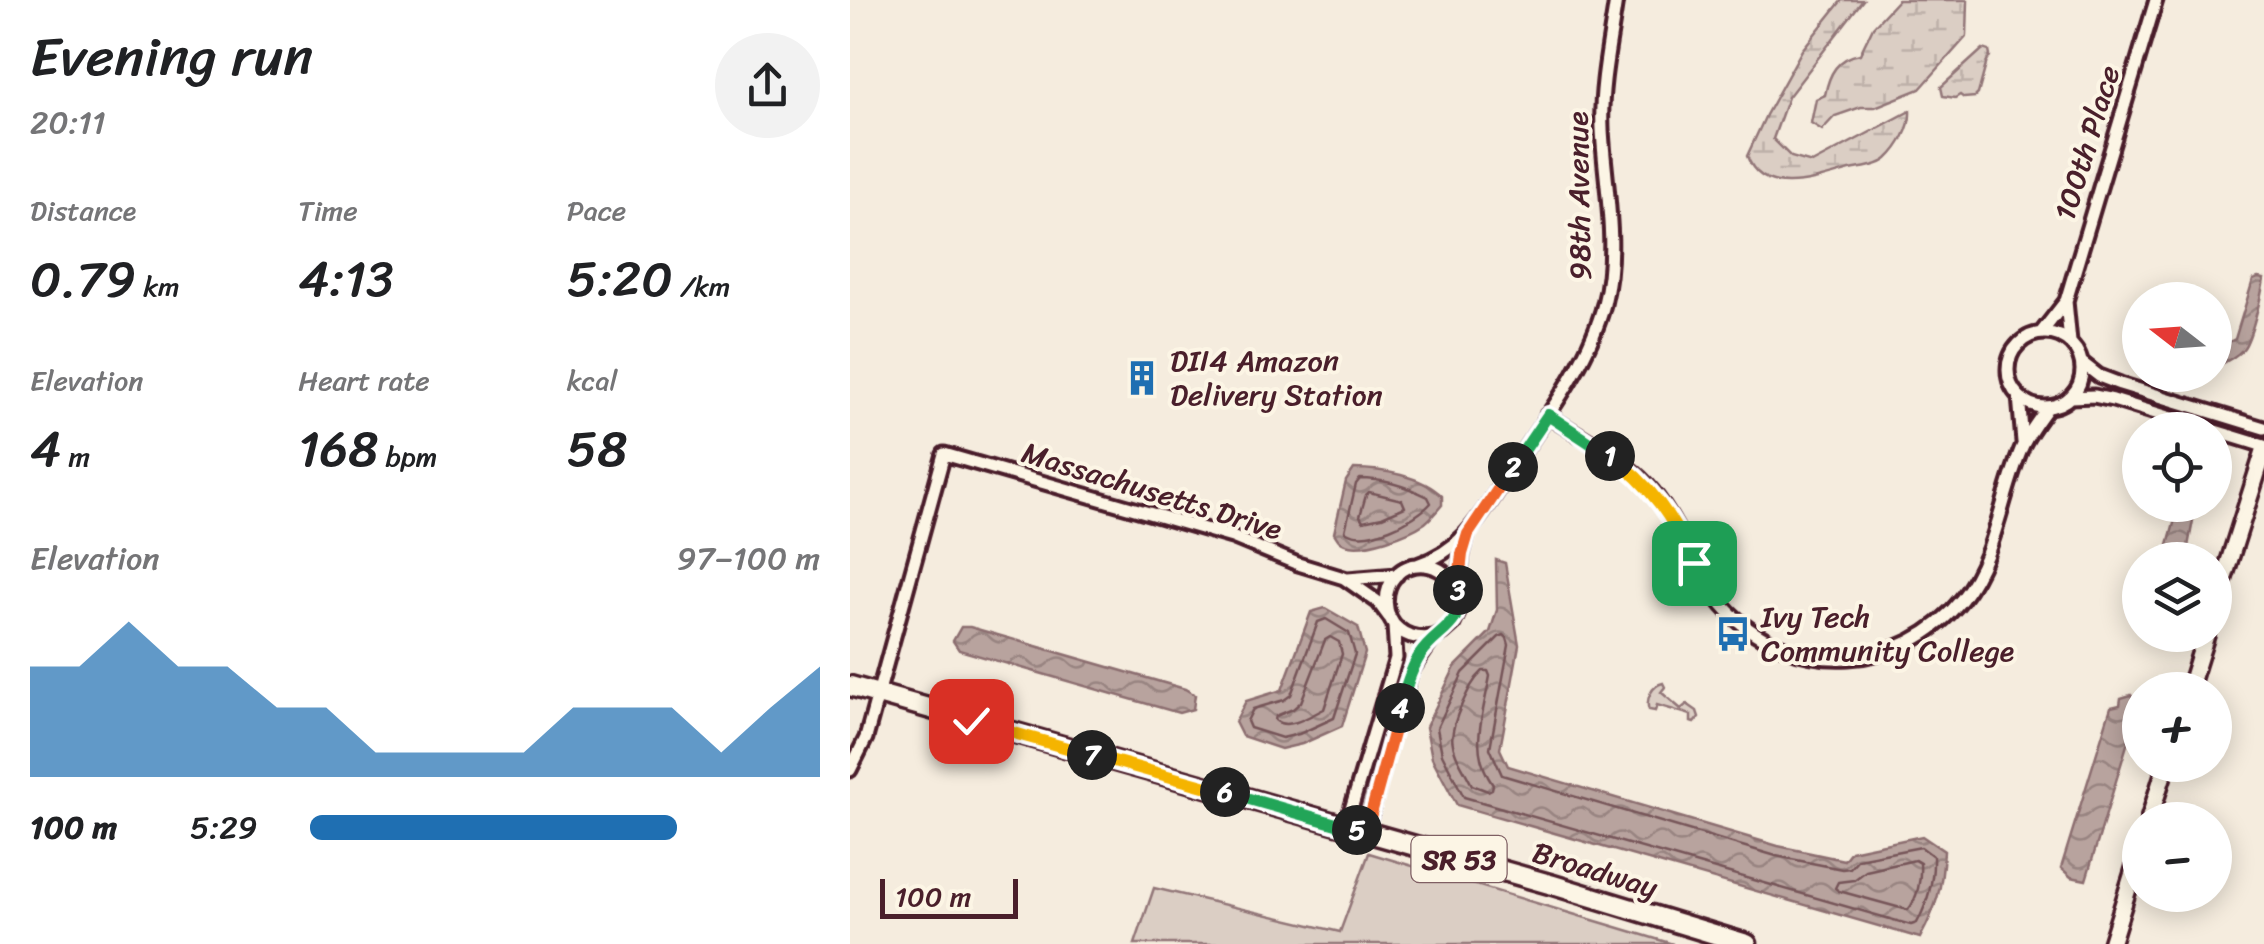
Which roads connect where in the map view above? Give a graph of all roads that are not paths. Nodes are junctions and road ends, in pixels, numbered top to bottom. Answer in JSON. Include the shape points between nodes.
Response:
{"nodes":[{"id":1,"x":1616,"y":0,"type":"edge"},
{"id":2,"x":2156,"y":0,"type":"edge"},
{"id":3,"x":2066,"y":301,"type":"junction"},
{"id":4,"x":2041,"y":333,"type":"junction"},
{"id":5,"x":2070,"y":342,"type":"junction"},
{"id":6,"x":2081,"y":362,"type":"junction"},
{"id":7,"x":2019,"y":396,"type":"junction"},
{"id":8,"x":2070,"y":397,"type":"junction"},
{"id":9,"x":2048,"y":407,"type":"junction"},
{"id":10,"x":2151,"y":412,"type":"edge"},
{"id":11,"x":1548,"y":415,"type":"junction"},
{"id":12,"x":2264,"y":428,"type":"edge"},
{"id":13,"x":2232,"y":438,"type":"edge"},
{"id":14,"x":2022,"y":446,"type":"junction"},
{"id":15,"x":2264,"y":449,"type":"edge"},
{"id":16,"x":1468,"y":534,"type":"junction"},
{"id":17,"x":2232,"y":552,"type":"edge"},
{"id":18,"x":1417,"y":565,"type":"junction"},
{"id":19,"x":1398,"y":574,"type":"junction"},
{"id":20,"x":1344,"y":578,"type":"junction"},
{"id":21,"x":1458,"y":590,"type":"junction"},
{"id":22,"x":1392,"y":621,"type":"junction"},
{"id":23,"x":1434,"y":637,"type":"junction"},
{"id":24,"x":850,"y":686,"type":"edge"},
{"id":25,"x":879,"y":695,"type":"junction"},
{"id":26,"x":850,"y":770,"type":"edge"},
{"id":27,"x":1346,"y":826,"type":"junction"},
{"id":28,"x":1366,"y":832,"type":"junction"},
{"id":29,"x":2122,"y":908,"type":"edge"},
{"id":30,"x":1747,"y":944,"type":"edge"},
{"id":31,"x":2111,"y":944,"type":"edge"}],
"edges":[{"from":1,"to":11,"type":"street","name":"98th Avenue","via":[[1602,107],[1612,254],[1608,284],[1595,331]]},
{"from":2,"to":3,"type":"street","name":"100th Place"},
{"from":3,"to":4,"type":"street","name":"100th Place"},
{"from":3,"to":5,"type":"street","name":"100th Place"},
{"from":4,"to":5,"type":"street"},
{"from":4,"to":7,"type":"street","via":[[2028,337],[2010,358],[2011,385]]},
{"from":5,"to":6,"type":"street"},
{"from":6,"to":8,"type":"street"},
{"from":6,"to":12,"type":"street","via":[[2120,384]]},
{"from":7,"to":9,"type":"street"},
{"from":7,"to":14,"type":"street"},
{"from":8,"to":9,"type":"street"},
{"from":8,"to":10,"type":"street","via":[[2094,396]]},
{"from":9,"to":14,"type":"street"},
{"from":11,"to":14,"type":"street","via":[[1647,485],[1694,563],[1740,621],[1772,644],[1839,660],[1916,640],[1964,597],[1982,568]]},
{"from":11,"to":16,"type":"street","name":"98th Avenue"},
{"from":13,"to":15,"type":"street"},
{"from":15,"to":17,"type":"street"},
{"from":16,"to":18,"type":"street","name":"98th Avenue"},
{"from":16,"to":21,"type":"street","name":"98th Avenue"},
{"from":18,"to":19,"type":"street","name":"98th Avenue"},
{"from":18,"to":21,"type":"street","via":[[1442,570]]},
{"from":19,"to":20,"type":"street"},
{"from":19,"to":22,"type":"street","via":[[1386,594]]},
{"from":20,"to":22,"type":"street"},
{"from":20,"to":25,"type":"street","name":"Massachusetts Drive","via":[[1232,538],[944,454]]},
{"from":21,"to":23,"type":"street","name":"98th Avenue","via":[[1458,613]]},
{"from":22,"to":23,"type":"street","via":[[1412,638]]},
{"from":22,"to":27,"type":"street","via":[[1396,658]]},
{"from":23,"to":28,"type":"street","name":"98th Avenue","via":[[1411,670]]},
{"from":24,"to":25,"type":"main road","name":"Broadway","number":"SR 53"},
{"from":25,"to":26,"type":"street"},
{"from":25,"to":27,"type":"main road","name":"Broadway","number":"SR 53"},
{"from":27,"to":28,"type":"main road","name":"Broadway","number":"SR 53"},
{"from":28,"to":30,"type":"main road","name":"Broadway","number":"SR 53"},
{"from":29,"to":31,"type":"street"}]}
